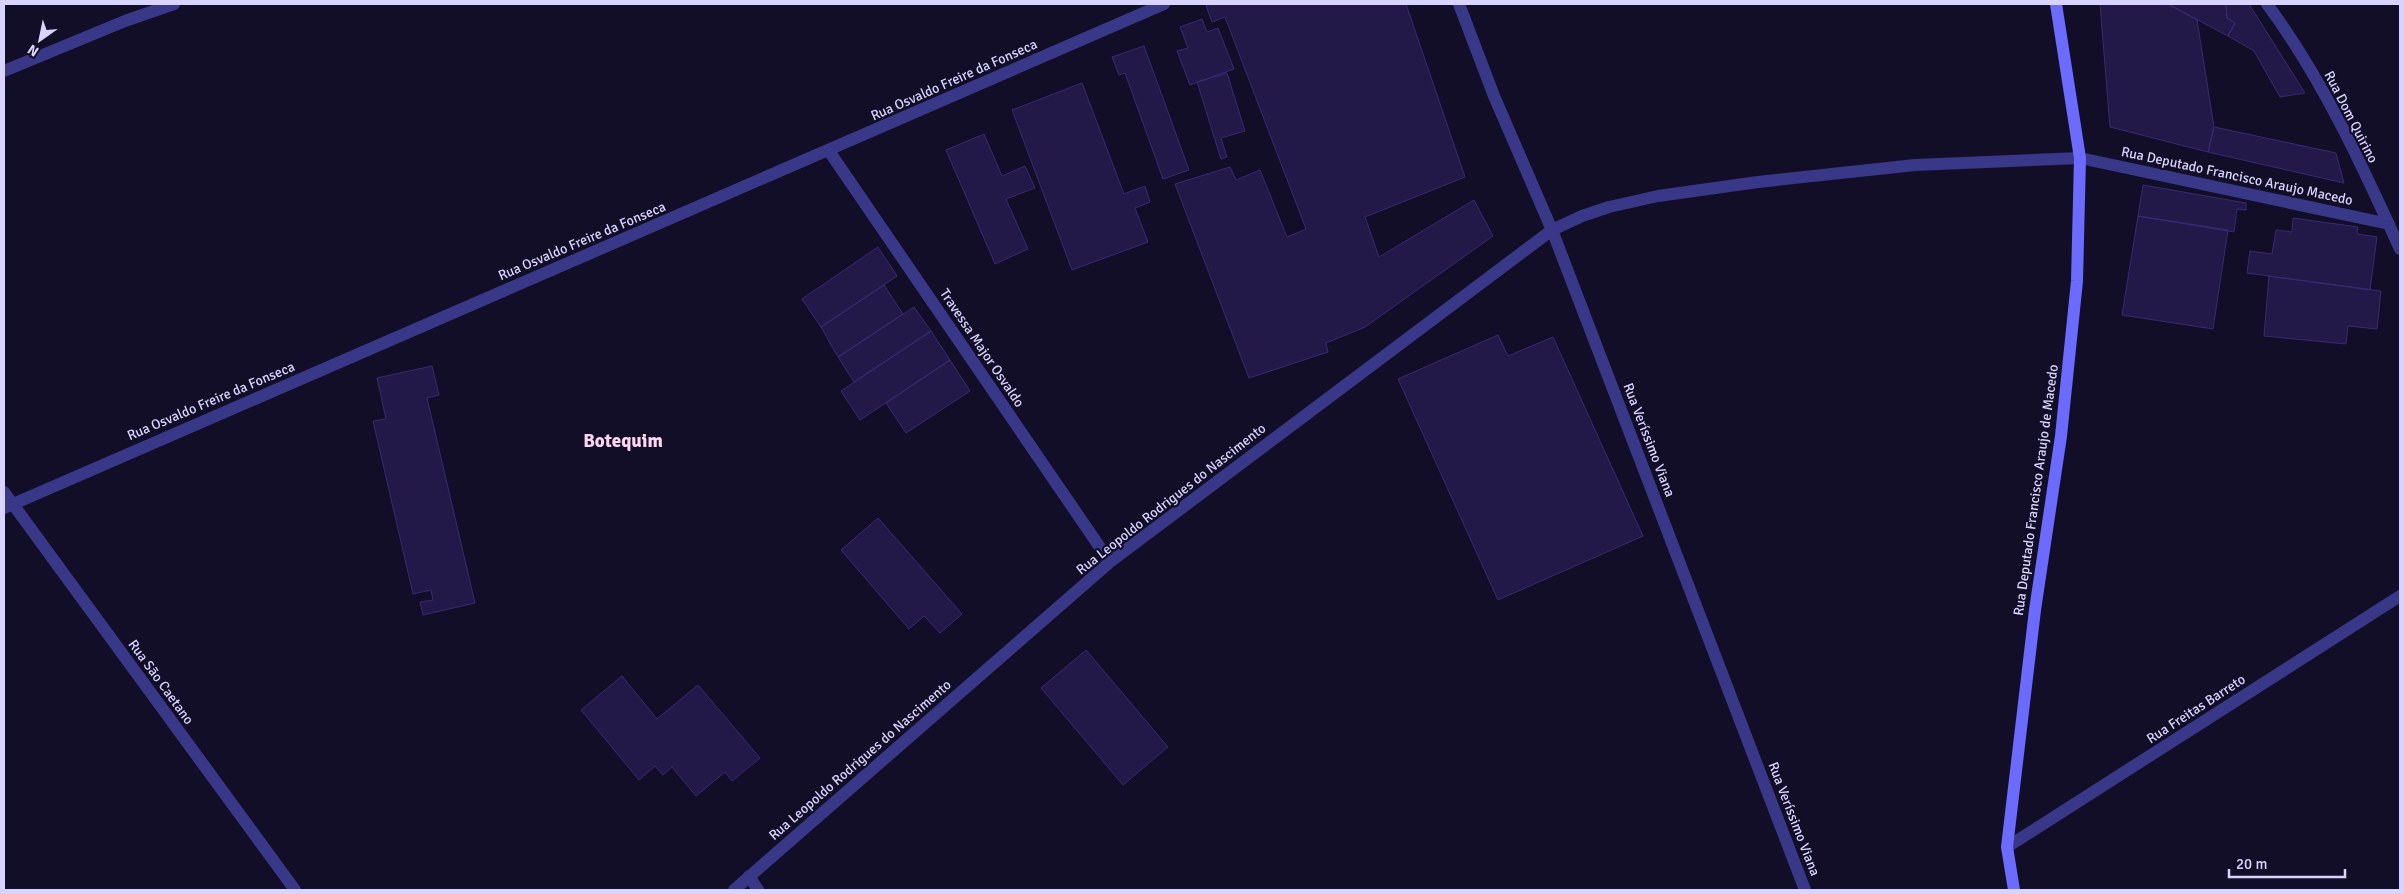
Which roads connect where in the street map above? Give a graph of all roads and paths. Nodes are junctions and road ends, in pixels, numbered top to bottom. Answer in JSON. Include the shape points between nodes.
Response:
{"nodes":[{"id":1,"x":174,"y":4,"type":"edge"},
{"id":2,"x":1164,"y":4,"type":"edge"},
{"id":3,"x":1459,"y":4,"type":"edge"},
{"id":4,"x":2267,"y":4,"type":"edge"},
{"id":5,"x":2057,"y":5,"type":"edge"},
{"id":6,"x":4,"y":71,"type":"edge"},
{"id":7,"x":829,"y":151,"type":"junction"},
{"id":8,"x":2080,"y":158,"type":"junction"},
{"id":9,"x":2389,"y":224,"type":"junction"},
{"id":10,"x":1552,"y":230,"type":"junction"},
{"id":11,"x":2400,"y":248,"type":"edge"},
{"id":12,"x":4,"y":492,"type":"edge"},
{"id":13,"x":8,"y":506,"type":"edge"},
{"id":14,"x":1110,"y":562,"type":"junction"},
{"id":15,"x":2400,"y":596,"type":"edge"},
{"id":16,"x":2007,"y":847,"type":"junction"},
{"id":17,"x":749,"y":876,"type":"junction"},
{"id":18,"x":296,"y":890,"type":"edge"},
{"id":19,"x":734,"y":890,"type":"edge"},
{"id":20,"x":758,"y":890,"type":"edge"},
{"id":21,"x":1805,"y":890,"type":"edge"},
{"id":22,"x":2014,"y":890,"type":"edge"}],
"edges":[{"from":1,"to":6,"type":"street"},
{"from":2,"to":7,"type":"street","name":"Rua Osvaldo Freire da Fonseca"},
{"from":3,"to":10,"type":"street","name":"Rua Veríssimo Viana","via":[[1494,96]]},
{"from":4,"to":9,"type":"street","name":"Rua Dom Quirino","via":[[2294,40]]},
{"from":5,"to":8,"type":"street","name":"Rua Deputado Francisco Araujo de Macedo"},
{"from":7,"to":13,"type":"street","name":"Rua Osvaldo Freire da Fonseca"},
{"from":7,"to":14,"type":"street","name":"Travessa Major Osvaldo"},
{"from":8,"to":9,"type":"street","name":"Rua Deputado Francisco Araujo Macedo"},
{"from":8,"to":10,"type":"street","name":"Rua Deputado Francisco Araujo Macedo","via":[[1915,165],[1758,182],[1658,196],[1609,207]]},
{"from":8,"to":16,"type":"street","name":"Rua Deputado Francisco Araujo de Macedo","via":[[2077,281],[2061,436],[2035,610]]},
{"from":9,"to":11,"type":"street","name":"Rua Dom Quirino"},
{"from":10,"to":14,"type":"street","name":"Rua Leopoldo Rodrigues do Nascimento"},
{"from":10,"to":21,"type":"street","name":"Rua Veríssimo Viana"},
{"from":12,"to":13,"type":"street","name":"Rua São Caetano"},
{"from":13,"to":18,"type":"street","name":"Rua São Caetano"},
{"from":14,"to":17,"type":"street","name":"Rua Leopoldo Rodrigues do Nascimento"},
{"from":15,"to":16,"type":"street","name":"Rua Freitas Barreto"},
{"from":16,"to":22,"type":"street","name":"Rua Deputado Francisco Araujo de Macedo"},
{"from":17,"to":19,"type":"street","name":"Rua Leopoldo Rodrigues do Nascimento"},
{"from":17,"to":20,"type":"street"}]}
